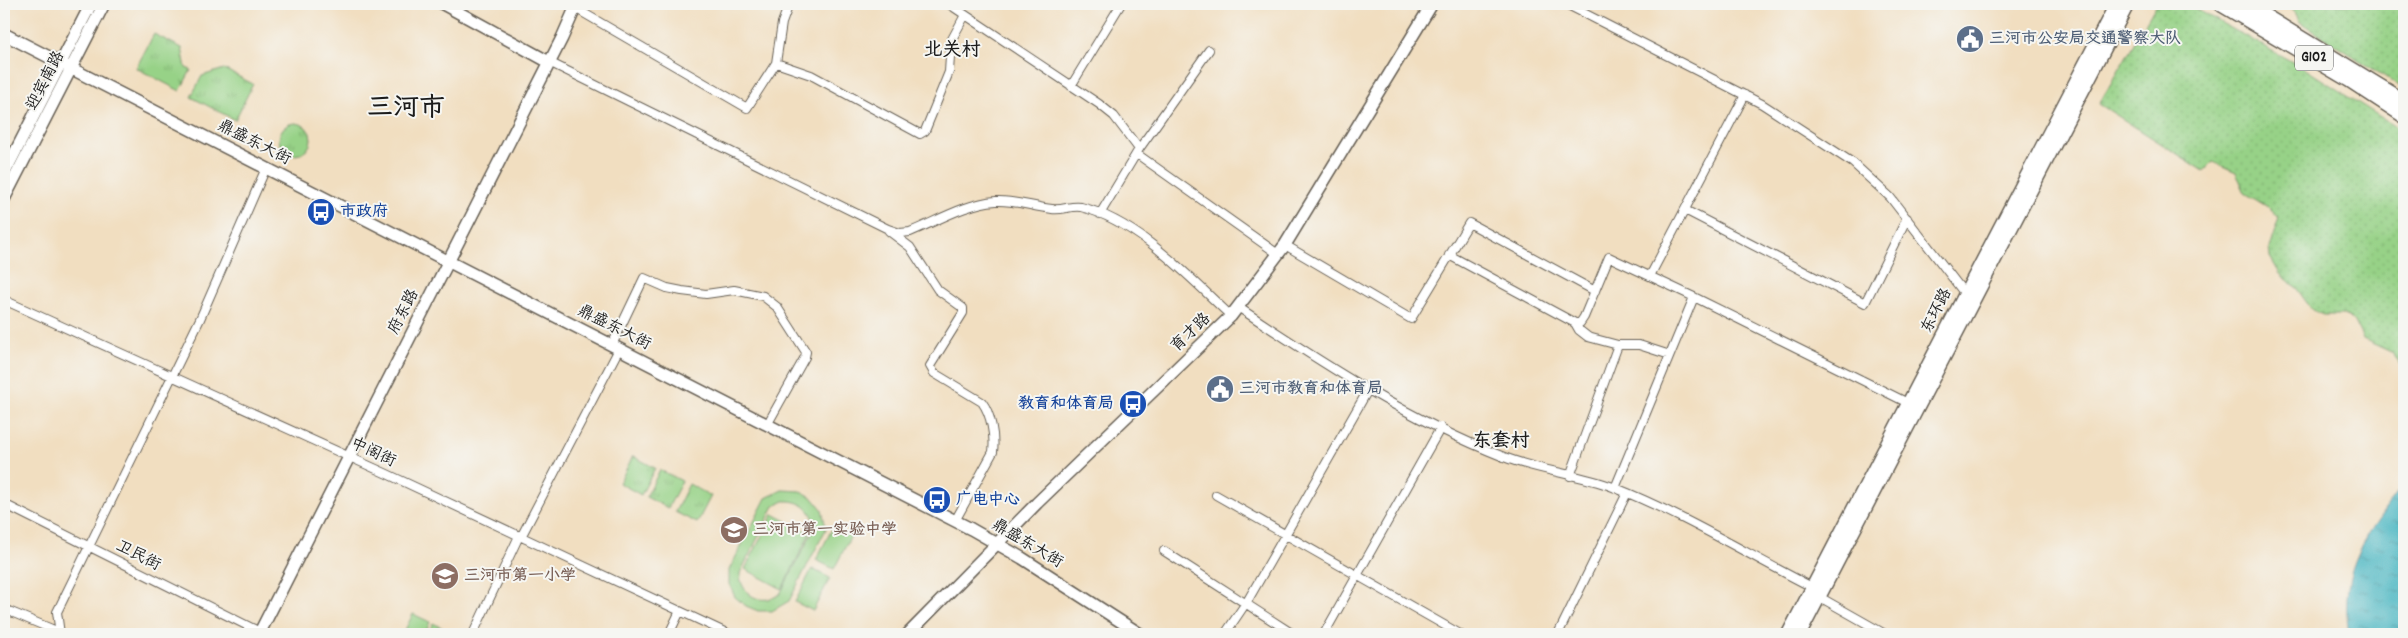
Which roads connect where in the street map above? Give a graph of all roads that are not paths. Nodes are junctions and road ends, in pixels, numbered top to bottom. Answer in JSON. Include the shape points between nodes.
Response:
{"nodes":[{"id":1,"x":91,"y":4,"type":"edge"},
{"id":2,"x":104,"y":4,"type":"edge"},
{"id":3,"x":443,"y":4,"type":"edge"},
{"id":4,"x":789,"y":4,"type":"edge"},
{"id":5,"x":948,"y":4,"type":"edge"},
{"id":6,"x":1121,"y":4,"type":"edge"},
{"id":7,"x":1432,"y":4,"type":"edge"},
{"id":8,"x":1566,"y":4,"type":"edge"},
{"id":9,"x":2116,"y":4,"type":"edge"},
{"id":10,"x":2128,"y":4,"type":"edge"},
{"id":11,"x":2222,"y":4,"type":"edge"},
{"id":12,"x":2244,"y":4,"type":"edge"},
{"id":13,"x":576,"y":6,"type":"edge"},
{"id":14,"x":965,"y":15,"type":"junction"},
{"id":15,"x":4,"y":34,"type":"edge"},
{"id":16,"x":1209,"y":50,"type":"dead end"},
{"id":17,"x":550,"y":62,"type":"junction"},
{"id":18,"x":776,"y":63,"type":"junction"},
{"id":19,"x":65,"y":65,"type":"junction"},
{"id":20,"x":1071,"y":86,"type":"junction"},
{"id":21,"x":1745,"y":95,"type":"junction"},
{"id":22,"x":2404,"y":102,"type":"edge"},
{"id":23,"x":2404,"y":115,"type":"edge"},
{"id":24,"x":1138,"y":152,"type":"junction"},
{"id":25,"x":266,"y":168,"type":"junction"},
{"id":26,"x":4,"y":174,"type":"edge"},
{"id":27,"x":4,"y":199,"type":"edge"},
{"id":28,"x":1685,"y":210,"type":"junction"},
{"id":29,"x":1100,"y":214,"type":"junction"},
{"id":30,"x":1907,"y":218,"type":"junction"},
{"id":31,"x":888,"y":230,"type":"junction"},
{"id":32,"x":1282,"y":249,"type":"junction"},
{"id":33,"x":1449,"y":255,"type":"junction"},
{"id":34,"x":448,"y":262,"type":"junction"},
{"id":35,"x":1650,"y":276,"type":"junction"},
{"id":36,"x":1595,"y":291,"type":"junction"},
{"id":37,"x":1965,"y":294,"type":"junction"},
{"id":38,"x":1694,"y":297,"type":"junction"},
{"id":39,"x":4,"y":300,"type":"edge"},
{"id":40,"x":1234,"y":311,"type":"junction"},
{"id":41,"x":1575,"y":323,"type":"junction"},
{"id":42,"x":1618,"y":345,"type":"junction"},
{"id":43,"x":615,"y":347,"type":"junction"},
{"id":44,"x":1670,"y":355,"type":"junction"},
{"id":45,"x":171,"y":377,"type":"junction"},
{"id":46,"x":1368,"y":390,"type":"junction"},
{"id":47,"x":1908,"y":403,"type":"junction"},
{"id":48,"x":767,"y":425,"type":"junction"},
{"id":49,"x":1441,"y":427,"type":"junction"},
{"id":50,"x":349,"y":457,"type":"junction"},
{"id":51,"x":1570,"y":476,"type":"junction"},
{"id":52,"x":1615,"y":488,"type":"junction"},
{"id":53,"x":1627,"y":493,"type":"junction"},
{"id":54,"x":1216,"y":495,"type":"dead end"},
{"id":55,"x":4,"y":504,"type":"edge"},
{"id":56,"x":956,"y":521,"type":"junction"},
{"id":57,"x":1285,"y":534,"type":"junction"},
{"id":58,"x":520,"y":537,"type":"junction"},
{"id":59,"x":996,"y":544,"type":"junction"},
{"id":60,"x":88,"y":546,"type":"junction"},
{"id":61,"x":1164,"y":551,"type":"dead end"},
{"id":62,"x":1357,"y":575,"type":"junction"},
{"id":63,"x":1814,"y":592,"type":"junction"},
{"id":64,"x":1245,"y":604,"type":"junction"},
{"id":65,"x":4,"y":609,"type":"edge"},
{"id":66,"x":680,"y":611,"type":"junction"},
{"id":67,"x":60,"y":633,"type":"edge"},
{"id":68,"x":259,"y":633,"type":"edge"},
{"id":69,"x":473,"y":634,"type":"edge"},
{"id":70,"x":669,"y":634,"type":"edge"},
{"id":71,"x":729,"y":634,"type":"edge"},
{"id":72,"x":908,"y":634,"type":"edge"},
{"id":73,"x":1140,"y":634,"type":"edge"},
{"id":74,"x":1225,"y":634,"type":"edge"},
{"id":75,"x":1293,"y":634,"type":"edge"},
{"id":76,"x":1324,"y":634,"type":"edge"},
{"id":77,"x":1460,"y":634,"type":"edge"},
{"id":78,"x":1558,"y":634,"type":"edge"},
{"id":79,"x":1788,"y":634,"type":"edge"},
{"id":80,"x":1800,"y":634,"type":"edge"},
{"id":81,"x":1885,"y":634,"type":"edge"}],
"edges":[{"from":1,"to":19,"type":"main road","name":"迎宾南路"},
{"from":2,"to":19,"type":"main road","name":"迎宾南路"},
{"from":3,"to":17,"type":"main road"},
{"from":4,"to":18,"type":"street","via":[[782,23]]},
{"from":5,"to":14,"type":"street"},
{"from":6,"to":20,"type":"street"},
{"from":7,"to":32,"type":"main road","name":"育才路"},
{"from":8,"to":21,"type":"street"},
{"from":9,"to":37,"type":"main road","name":"东环路"},
{"from":10,"to":63,"type":"main road","name":"东环路"},
{"from":11,"to":23,"type":"highway","number":"G102"},
{"from":12,"to":22,"type":"highway","number":"G102"},
{"from":13,"to":17,"type":"main road","name":"府东路"},
{"from":13,"to":18,"type":"street","via":[[747,108]]},
{"from":14,"to":18,"type":"street","via":[[950,46],[949,72],[925,131],[920,134],[811,75]]},
{"from":14,"to":20,"type":"street"},
{"from":15,"to":19,"type":"main road","name":"鼎盛东大街"},
{"from":16,"to":24,"type":"street"},
{"from":17,"to":31,"type":"street"},
{"from":17,"to":34,"type":"main road","name":"府东路"},
{"from":19,"to":25,"type":"main road","name":"鼎盛东大街"},
{"from":19,"to":26,"type":"main road","name":"迎宾南路"},
{"from":19,"to":27,"type":"main road","name":"迎宾南路"},
{"from":20,"to":24,"type":"street","via":[[1114,116]]},
{"from":21,"to":28,"type":"street"},
{"from":21,"to":30,"type":"street","via":[[1853,163],[1874,180]]},
{"from":24,"to":29,"type":"street"},
{"from":24,"to":32,"type":"street"},
{"from":25,"to":34,"type":"main road","name":"鼎盛东大街"},
{"from":25,"to":45,"type":"street"},
{"from":28,"to":30,"type":"street","via":[[1865,303]]},
{"from":28,"to":35,"type":"street"},
{"from":29,"to":31,"type":"street","via":[[1079,206],[1054,210],[996,201],[979,204],[910,232]]},
{"from":29,"to":40,"type":"street","via":[[1149,243]]},
{"from":30,"to":37,"type":"street"},
{"from":31,"to":56,"type":"street","via":[[910,247],[938,290],[963,308],[963,314],[930,366],[934,373],[982,402],[994,438],[993,452]]},
{"from":32,"to":33,"type":"street","via":[[1411,319]]},
{"from":32,"to":40,"type":"main road","name":"育才路"},
{"from":33,"to":36,"type":"street","via":[[1469,223]]},
{"from":33,"to":41,"type":"street"},
{"from":34,"to":43,"type":"main road","name":"鼎盛东大街"},
{"from":34,"to":50,"type":"main road","name":"府东路"},
{"from":35,"to":36,"type":"street","via":[[1609,257]]},
{"from":35,"to":38,"type":"street"},
{"from":36,"to":41,"type":"street","via":[[1584,317]]},
{"from":37,"to":47,"type":"main road","name":"东环路"},
{"from":38,"to":44,"type":"street"},
{"from":38,"to":47,"type":"street"},
{"from":39,"to":45,"type":"street","name":"中阁街"},
{"from":40,"to":46,"type":"street"},
{"from":40,"to":59,"type":"main road","name":"育才路"},
{"from":41,"to":42,"type":"street","via":[[1588,336]]},
{"from":42,"to":44,"type":"street","via":[[1639,345]]},
{"from":42,"to":51,"type":"street"},
{"from":43,"to":48,"type":"main road","name":"鼎盛东大街"},
{"from":43,"to":48,"type":"street","via":[[644,278],[682,291],[706,294],[734,290],[763,296],[777,307],[806,352]]},
{"from":43,"to":58,"type":"street"},
{"from":44,"to":52,"type":"street"},
{"from":45,"to":50,"type":"street","name":"中阁街"},
{"from":45,"to":60,"type":"street"},
{"from":46,"to":49,"type":"street"},
{"from":46,"to":57,"type":"street"},
{"from":47,"to":63,"type":"main road","name":"东环路"},
{"from":48,"to":56,"type":"main road","name":"鼎盛东大街"},
{"from":49,"to":51,"type":"street","via":[[1504,457]]},
{"from":49,"to":62,"type":"street"},
{"from":50,"to":58,"type":"street","name":"中阁街"},
{"from":50,"to":68,"type":"main road","name":"府东路"},
{"from":51,"to":52,"type":"street"},
{"from":52,"to":53,"type":"street"},
{"from":53,"to":63,"type":"street","via":[[1682,519]]},
{"from":53,"to":78,"type":"street"},
{"from":54,"to":57,"type":"street"},
{"from":55,"to":60,"type":"street","name":"卫民街"},
{"from":56,"to":59,"type":"main road","name":"鼎盛东大街"},
{"from":57,"to":62,"type":"street"},
{"from":57,"to":64,"type":"street"},
{"from":58,"to":66,"type":"street","name":"中阁街"},
{"from":58,"to":69,"type":"street"},
{"from":59,"to":72,"type":"main road","name":"育才路"},
{"from":59,"to":73,"type":"main road","name":"鼎盛东大街"},
{"from":60,"to":67,"type":"street","via":[[57,612]]},
{"from":60,"to":68,"type":"street","name":"卫民街"},
{"from":61,"to":64,"type":"street"},
{"from":62,"to":76,"type":"street"},
{"from":62,"to":77,"type":"street"},
{"from":63,"to":79,"type":"main road","name":"东环路"},
{"from":63,"to":80,"type":"main road","name":"东环路"},
{"from":63,"to":81,"type":"street"},
{"from":64,"to":74,"type":"street"},
{"from":64,"to":75,"type":"street"},
{"from":65,"to":67,"type":"street"},
{"from":66,"to":70,"type":"street"},
{"from":66,"to":71,"type":"street","name":"中阁街"}]}
